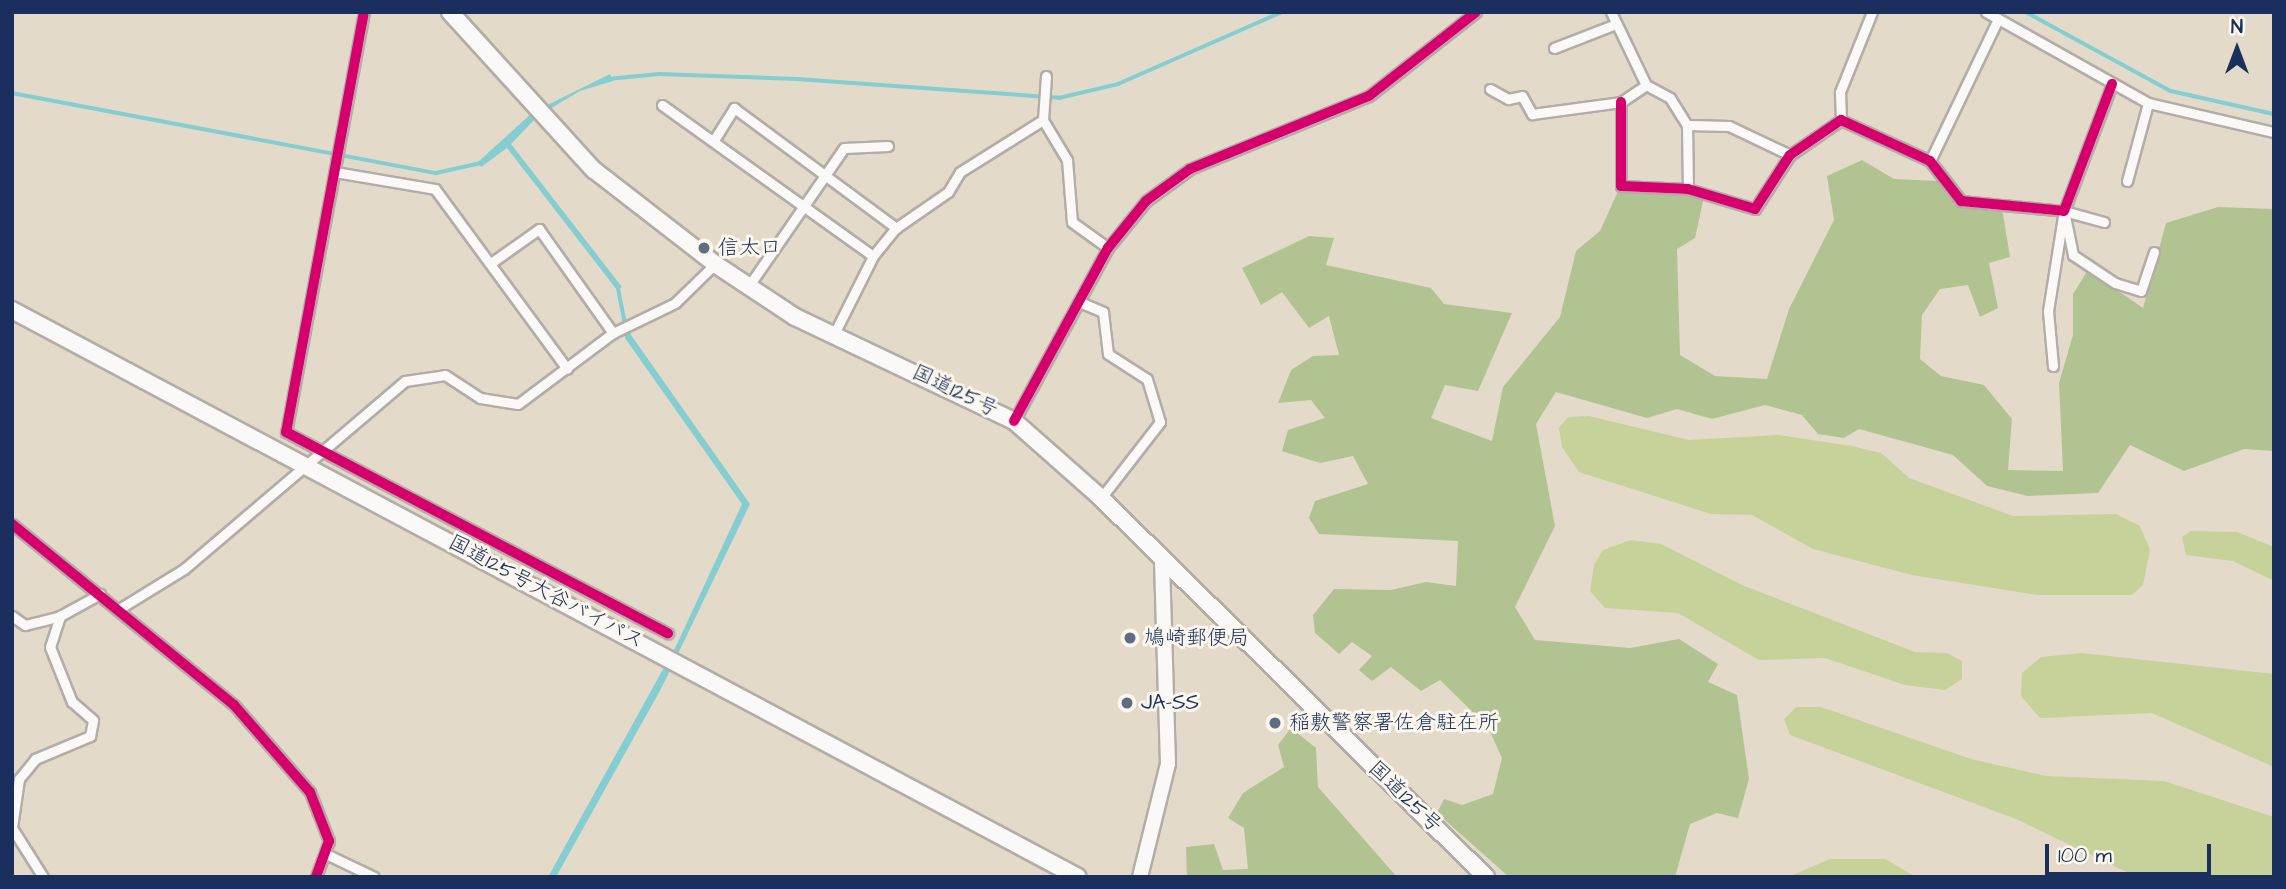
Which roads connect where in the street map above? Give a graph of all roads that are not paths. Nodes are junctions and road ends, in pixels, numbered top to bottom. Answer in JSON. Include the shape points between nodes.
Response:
{"nodes":[{"id":1,"x":364,"y":12,"type":"edge"},
{"id":2,"x":450,"y":12,"type":"edge"},
{"id":3,"x":1476,"y":12,"type":"edge"},
{"id":4,"x":1611,"y":12,"type":"edge"},
{"id":5,"x":1872,"y":12,"type":"edge"},
{"id":6,"x":1986,"y":12,"type":"edge"},
{"id":7,"x":1998,"y":19,"type":"junction"},
{"id":8,"x":1616,"y":24,"type":"junction"},
{"id":9,"x":1554,"y":48,"type":"dead end"},
{"id":10,"x":1046,"y":76,"type":"dead end"},
{"id":11,"x":2112,"y":84,"type":"junction"},
{"id":12,"x":1646,"y":85,"type":"junction"},
{"id":13,"x":1490,"y":89,"type":"dead end"},
{"id":14,"x":1621,"y":102,"type":"junction"},
{"id":15,"x":2148,"y":103,"type":"junction"},
{"id":16,"x":662,"y":105,"type":"dead end"},
{"id":17,"x":1043,"y":120,"type":"junction"},
{"id":18,"x":1841,"y":120,"type":"junction"},
{"id":19,"x":1687,"y":125,"type":"junction"},
{"id":20,"x":2274,"y":132,"type":"edge"},
{"id":21,"x":713,"y":140,"type":"junction"},
{"id":22,"x":888,"y":146,"type":"dead end"},
{"id":23,"x":1790,"y":155,"type":"junction"},
{"id":24,"x":1930,"y":161,"type":"junction"},
{"id":25,"x":336,"y":169,"type":"junction"},
{"id":26,"x":827,"y":176,"type":"junction"},
{"id":27,"x":2127,"y":181,"type":"dead end"},
{"id":28,"x":1688,"y":189,"type":"junction"},
{"id":29,"x":805,"y":205,"type":"junction"},
{"id":30,"x":2064,"y":211,"type":"junction"},
{"id":31,"x":2104,"y":222,"type":"dead end"},
{"id":32,"x":896,"y":228,"type":"junction"},
{"id":33,"x":1108,"y":248,"type":"junction"},
{"id":34,"x":2154,"y":252,"type":"dead end"},
{"id":35,"x":873,"y":256,"type":"junction"},
{"id":36,"x":491,"y":262,"type":"junction"},
{"id":37,"x":715,"y":264,"type":"junction"},
{"id":38,"x":748,"y":287,"type":"junction"},
{"id":39,"x":1082,"y":303,"type":"junction"},
{"id":40,"x":12,"y":310,"type":"edge"},
{"id":41,"x":613,"y":333,"type":"junction"},
{"id":42,"x":832,"y":336,"type":"junction"},
{"id":43,"x":2053,"y":366,"type":"dead end"},
{"id":44,"x":567,"y":369,"type":"junction"},
{"id":45,"x":1014,"y":421,"type":"junction"},
{"id":46,"x":322,"y":450,"type":"junction"},
{"id":47,"x":306,"y":464,"type":"junction"},
{"id":48,"x":1101,"y":498,"type":"junction"},
{"id":49,"x":12,"y":524,"type":"edge"},
{"id":50,"x":1162,"y":558,"type":"junction"},
{"id":51,"x":100,"y":594,"type":"junction"},
{"id":52,"x":119,"y":609,"type":"junction"},
{"id":53,"x":60,"y":616,"type":"junction"},
{"id":54,"x":12,"y":617,"type":"edge"},
{"id":55,"x":668,"y":633,"type":"dead end"},
{"id":56,"x":12,"y":827,"type":"edge"},
{"id":57,"x":326,"y":854,"type":"junction"},
{"id":58,"x":43,"y":877,"type":"edge"},
{"id":59,"x":316,"y":877,"type":"edge"},
{"id":60,"x":374,"y":877,"type":"edge"},
{"id":61,"x":1078,"y":877,"type":"edge"},
{"id":62,"x":1140,"y":877,"type":"edge"},
{"id":63,"x":1486,"y":877,"type":"edge"}],
"edges":[{"from":1,"to":25,"type":"street"},
{"from":2,"to":37,"type":"highway","name":"国道125号","via":[[552,127],[612,186]]},
{"from":3,"to":33,"type":"street","via":[[1369,96],[1190,169],[1146,201]]},
{"from":4,"to":8,"type":"street"},
{"from":5,"to":18,"type":"street","via":[[1840,92]]},
{"from":6,"to":7,"type":"street"},
{"from":7,"to":11,"type":"street"},
{"from":7,"to":24,"type":"street"},
{"from":8,"to":9,"type":"street"},
{"from":8,"to":12,"type":"street"},
{"from":10,"to":17,"type":"street"},
{"from":11,"to":15,"type":"street"},
{"from":11,"to":30,"type":"street"},
{"from":12,"to":14,"type":"street"},
{"from":12,"to":19,"type":"street","via":[[1670,98]]},
{"from":13,"to":14,"type":"street","via":[[1508,99],[1522,96],[1532,114]]},
{"from":14,"to":28,"type":"street","via":[[1621,186]]},
{"from":15,"to":20,"type":"street"},
{"from":15,"to":27,"type":"street"},
{"from":16,"to":21,"type":"street"},
{"from":17,"to":32,"type":"street","via":[[960,172],[947,192]]},
{"from":17,"to":33,"type":"street","via":[[1067,160],[1072,222]]},
{"from":18,"to":23,"type":"street"},
{"from":18,"to":24,"type":"street"},
{"from":19,"to":23,"type":"street","via":[[1729,127]]},
{"from":19,"to":28,"type":"street"},
{"from":21,"to":26,"type":"street","via":[[734,108]]},
{"from":21,"to":29,"type":"street"},
{"from":22,"to":26,"type":"street","via":[[844,148]]},
{"from":23,"to":28,"type":"street","via":[[1755,209]]},
{"from":24,"to":30,"type":"street","via":[[1961,201]]},
{"from":25,"to":36,"type":"street","via":[[435,189]]},
{"from":25,"to":46,"type":"street","via":[[286,432]]},
{"from":26,"to":29,"type":"street"},
{"from":26,"to":32,"type":"street"},
{"from":29,"to":35,"type":"street"},
{"from":29,"to":38,"type":"street"},
{"from":30,"to":31,"type":"street"},
{"from":30,"to":34,"type":"street","via":[[2073,255],[2115,283],[2141,291]]},
{"from":30,"to":43,"type":"street","via":[[2049,311]]},
{"from":32,"to":35,"type":"street"},
{"from":33,"to":39,"type":"street"},
{"from":35,"to":42,"type":"street"},
{"from":36,"to":41,"type":"street","via":[[539,229]]},
{"from":36,"to":44,"type":"street"},
{"from":37,"to":38,"type":"highway","name":"国道125号"},
{"from":37,"to":41,"type":"street","via":[[675,303]]},
{"from":38,"to":42,"type":"highway","name":"国道125号"},
{"from":39,"to":45,"type":"street"},
{"from":39,"to":48,"type":"street","via":[[1104,312],[1108,354],[1147,379],[1160,422]]},
{"from":40,"to":47,"type":"highway","name":"国道125号大谷バイパス"},
{"from":41,"to":44,"type":"street"},
{"from":42,"to":45,"type":"highway","name":"国道125号"},
{"from":44,"to":46,"type":"street","via":[[518,404],[480,398],[445,375],[421,375],[378,400]]},
{"from":45,"to":48,"type":"highway","name":"国道125号"},
{"from":46,"to":47,"type":"street"},
{"from":46,"to":55,"type":"street"},
{"from":47,"to":52,"type":"street","via":[[184,569]]},
{"from":47,"to":61,"type":"highway","name":"国道125号大谷バイパス"},
{"from":48,"to":50,"type":"highway","name":"国道125号"},
{"from":49,"to":51,"type":"street"},
{"from":50,"to":62,"type":"main road","via":[[1168,764]]},
{"from":50,"to":63,"type":"highway","name":"国道125号"},
{"from":51,"to":52,"type":"street"},
{"from":51,"to":53,"type":"street"},
{"from":52,"to":57,"type":"street","via":[[234,705],[310,792],[321,808]]},
{"from":53,"to":54,"type":"street","via":[[25,625]]},
{"from":53,"to":56,"type":"street","via":[[52,659],[72,702],[93,720],[90,736],[35,760],[19,779]]},
{"from":56,"to":58,"type":"street"},
{"from":57,"to":59,"type":"street"},
{"from":57,"to":60,"type":"street"}]}
